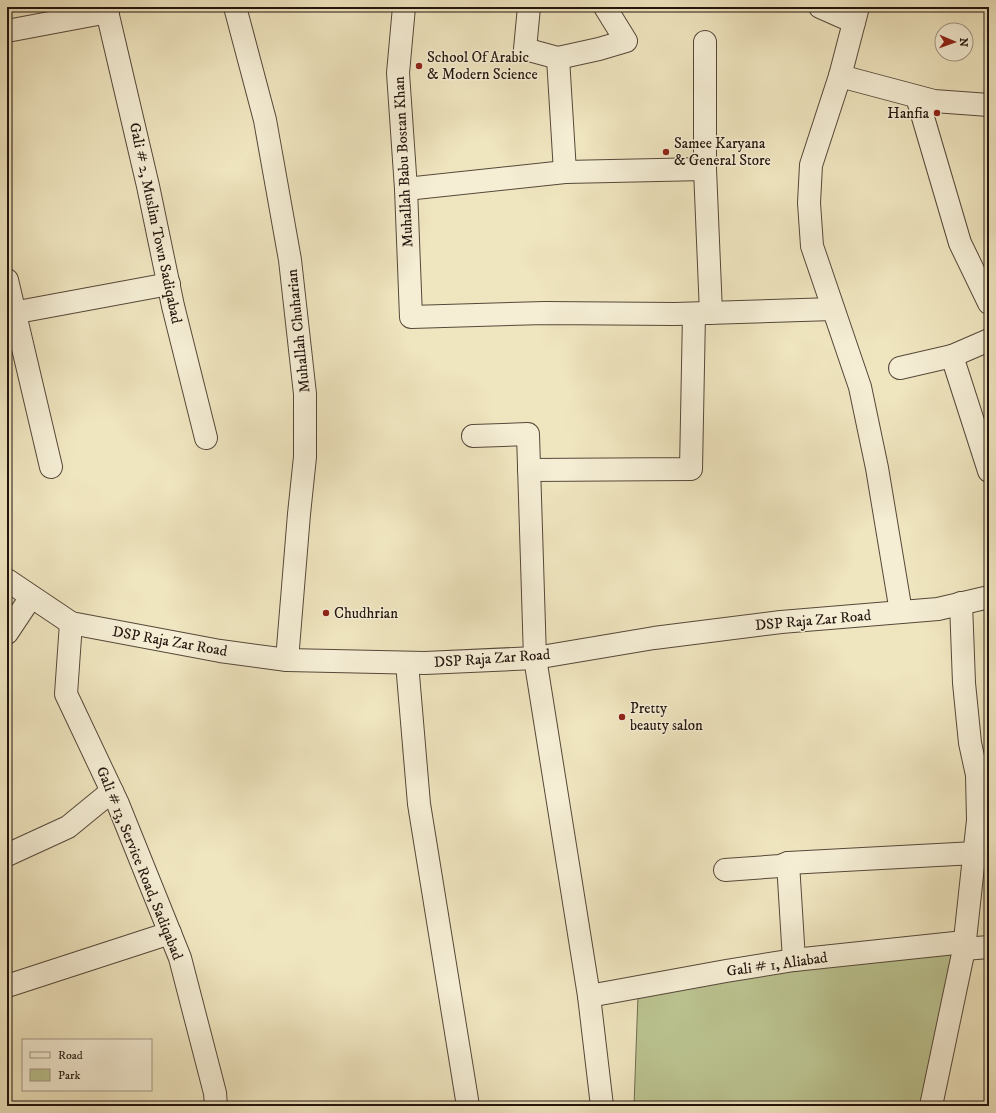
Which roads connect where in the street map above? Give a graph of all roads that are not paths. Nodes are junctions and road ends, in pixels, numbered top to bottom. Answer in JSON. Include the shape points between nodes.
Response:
{"nodes":[{"id":1,"x":235,"y":7,"type":"edge"},
{"id":2,"x":404,"y":7,"type":"edge"},
{"id":3,"x":529,"y":7,"type":"edge"},
{"id":4,"x":604,"y":7,"type":"edge"},
{"id":5,"x":820,"y":7,"type":"edge"},
{"id":6,"x":107,"y":10,"type":"edge"},
{"id":7,"x":856,"y":14,"type":"edge"},
{"id":8,"x":7,"y":31,"type":"edge"},
{"id":9,"x":705,"y":42,"type":"dead end"},
{"id":10,"x":558,"y":58,"type":"junction"},
{"id":11,"x":840,"y":76,"type":"junction"},
{"id":12,"x":918,"y":97,"type":"junction"},
{"id":13,"x":989,"y":105,"type":"edge"},
{"id":14,"x":705,"y":169,"type":"junction"},
{"id":15,"x":565,"y":172,"type":"junction"},
{"id":16,"x":406,"y":189,"type":"junction"},
{"id":17,"x":7,"y":280,"type":"edge"},
{"id":18,"x":169,"y":284,"type":"junction"},
{"id":19,"x":989,"y":303,"type":"edge"},
{"id":20,"x":833,"y":309,"type":"junction"},
{"id":21,"x":11,"y":313,"type":"edge"},
{"id":22,"x":703,"y":313,"type":"junction"},
{"id":23,"x":989,"y":340,"type":"edge"},
{"id":24,"x":952,"y":356,"type":"junction"},
{"id":25,"x":900,"y":368,"type":"dead end"},
{"id":26,"x":473,"y":436,"type":"dead end"},
{"id":27,"x":206,"y":438,"type":"dead end"},
{"id":28,"x":51,"y":467,"type":"dead end"},
{"id":29,"x":529,"y":470,"type":"junction"},
{"id":30,"x":989,"y":471,"type":"edge"},
{"id":31,"x":7,"y":580,"type":"edge"},
{"id":32,"x":31,"y":596,"type":"junction"},
{"id":33,"x":989,"y":597,"type":"edge"},
{"id":34,"x":961,"y":603,"type":"junction"},
{"id":35,"x":901,"y":612,"type":"junction"},
{"id":36,"x":71,"y":623,"type":"junction"},
{"id":37,"x":7,"y":633,"type":"edge"},
{"id":38,"x":535,"y":658,"type":"junction"},
{"id":39,"x":287,"y":660,"type":"junction"},
{"id":40,"x":407,"y":663,"type":"junction"},
{"id":41,"x":112,"y":791,"type":"junction"},
{"id":42,"x":975,"y":853,"type":"junction"},
{"id":43,"x":7,"y":855,"type":"edge"},
{"id":44,"x":788,"y":863,"type":"junction"},
{"id":45,"x":724,"y":870,"type":"dead end"},
{"id":46,"x":170,"y":934,"type":"junction"},
{"id":47,"x":989,"y":947,"type":"edge"},
{"id":48,"x":964,"y":949,"type":"junction"},
{"id":49,"x":794,"y":960,"type":"junction"},
{"id":50,"x":7,"y":986,"type":"edge"},
{"id":51,"x":589,"y":996,"type":"junction"},
{"id":52,"x":216,"y":1106,"type":"edge"},
{"id":53,"x":468,"y":1106,"type":"edge"},
{"id":54,"x":602,"y":1106,"type":"edge"},
{"id":55,"x":932,"y":1106,"type":"edge"}],
"edges":[{"from":1,"to":39,"type":"street","name":"Muhallah Chuharian","via":[[265,120],[290,260],[305,394],[305,457]]},
{"from":2,"to":16,"type":"street","name":"Muhallah Babu Bostan Khan","via":[[398,73]]},
{"from":3,"to":10,"type":"street","via":[[525,49]]},
{"from":4,"to":10,"type":"street","via":[[626,41]]},
{"from":5,"to":7,"type":"street"},
{"from":6,"to":8,"type":"street"},
{"from":6,"to":18,"type":"street","name":"Gali # 2, Muslim Town Sadiqabad"},
{"from":7,"to":11,"type":"street"},
{"from":9,"to":14,"type":"street"},
{"from":10,"to":15,"type":"street"},
{"from":11,"to":12,"type":"street"},
{"from":11,"to":20,"type":"street","via":[[811,165],[809,203],[812,246]]},
{"from":12,"to":13,"type":"street","via":[[934,101]]},
{"from":12,"to":19,"type":"street","via":[[960,243]]},
{"from":14,"to":15,"type":"street"},
{"from":14,"to":22,"type":"street"},
{"from":15,"to":16,"type":"street"},
{"from":16,"to":22,"type":"street","name":"Muhallah Babu Bostan Khan","via":[[411,317],[545,313]]},
{"from":17,"to":21,"type":"street"},
{"from":18,"to":21,"type":"street"},
{"from":18,"to":27,"type":"street","name":"Gali # 2, Muslim Town Sadiqabad"},
{"from":20,"to":22,"type":"street"},
{"from":20,"to":35,"type":"street","via":[[860,387],[877,468]]},
{"from":21,"to":28,"type":"street"},
{"from":22,"to":29,"type":"street","via":[[691,469]]},
{"from":23,"to":24,"type":"street"},
{"from":24,"to":25,"type":"street"},
{"from":24,"to":30,"type":"street"},
{"from":26,"to":29,"type":"street","via":[[528,434]]},
{"from":29,"to":38,"type":"street"},
{"from":31,"to":32,"type":"street","name":"DSP Raja Zar Road"},
{"from":32,"to":36,"type":"street","name":"DSP Raja Zar Road"},
{"from":32,"to":37,"type":"street"},
{"from":33,"to":34,"type":"street","name":"DSP Raja Zar Road"},
{"from":34,"to":35,"type":"street","name":"DSP Raja Zar Road","via":[[938,609]]},
{"from":34,"to":42,"type":"street","via":[[964,683],[970,743],[977,775],[978,820]]},
{"from":35,"to":38,"type":"street","name":"DSP Raja Zar Road","via":[[782,622],[654,638]]},
{"from":36,"to":39,"type":"street","name":"DSP Raja Zar Road"},
{"from":36,"to":41,"type":"street","name":"Gali # 13, Service Road, Sadiqabad","via":[[66,694]]},
{"from":38,"to":40,"type":"street","name":"DSP Raja Zar Road"},
{"from":38,"to":51,"type":"street"},
{"from":39,"to":40,"type":"street","name":"DSP Raja Zar Road"},
{"from":40,"to":53,"type":"street","via":[[419,804]]},
{"from":41,"to":43,"type":"street","via":[[68,827]]},
{"from":41,"to":46,"type":"street","name":"Gali # 13, Service Road, Sadiqabad"},
{"from":42,"to":44,"type":"street"},
{"from":42,"to":48,"type":"street"},
{"from":44,"to":45,"type":"street","via":[[780,866]]},
{"from":44,"to":49,"type":"street"},
{"from":46,"to":50,"type":"street"},
{"from":46,"to":52,"type":"street","name":"Gali # 13, Service Road, Sadiqabad","via":[[180,958],[215,1093]]},
{"from":47,"to":48,"type":"street"},
{"from":48,"to":49,"type":"street","name":"Gali # 1, Aliabad","via":[[955,943]]},
{"from":48,"to":55,"type":"street"},
{"from":49,"to":51,"type":"street","name":"Gali # 1, Aliabad"},
{"from":51,"to":54,"type":"street"}]}
